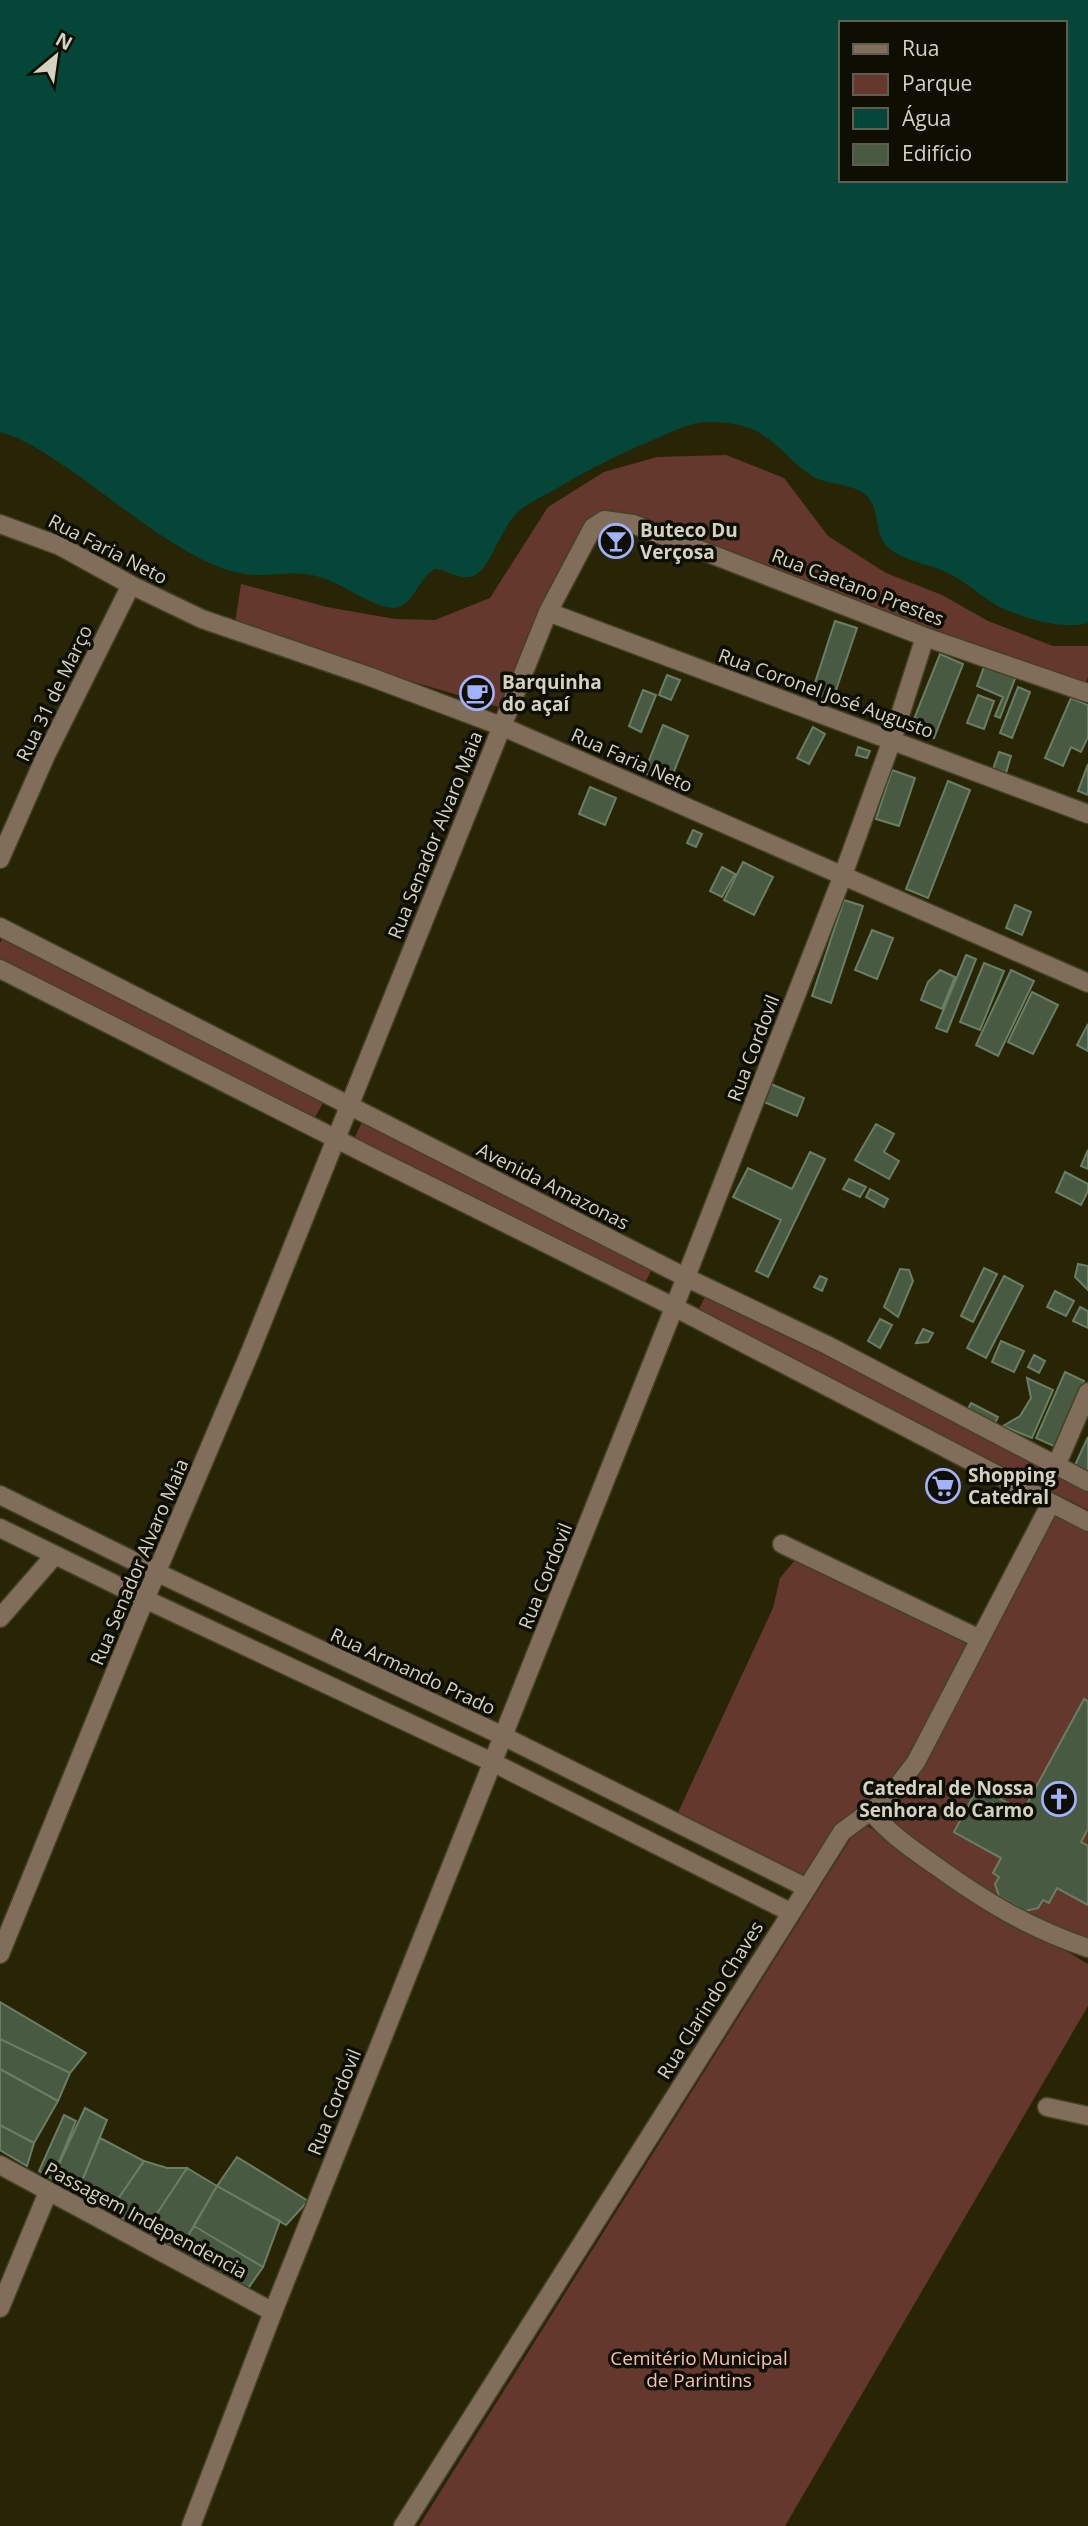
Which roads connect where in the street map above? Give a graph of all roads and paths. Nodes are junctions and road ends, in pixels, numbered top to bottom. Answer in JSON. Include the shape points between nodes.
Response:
{"nodes":[{"id":1,"x":614,"y":521,"type":"joint"},
{"id":2,"x":0,"y":524,"type":"edge"},
{"id":3,"x":131,"y":585,"type":"junction"},
{"id":4,"x":548,"y":612,"type":"junction"},
{"id":5,"x":925,"y":636,"type":"junction"},
{"id":6,"x":1088,"y":693,"type":"edge"},
{"id":7,"x":501,"y":726,"type":"junction"},
{"id":8,"x":892,"y":740,"type":"junction"},
{"id":9,"x":1088,"y":814,"type":"edge"},
{"id":10,"x":0,"y":859,"type":"edge"},
{"id":11,"x":843,"y":875,"type":"junction"},
{"id":12,"x":0,"y":927,"type":"edge"},
{"id":13,"x":0,"y":969,"type":"edge"},
{"id":14,"x":1088,"y":983,"type":"edge"},
{"id":15,"x":349,"y":1107,"type":"junction"},
{"id":16,"x":336,"y":1139,"type":"junction"},
{"id":17,"x":685,"y":1277,"type":"junction"},
{"id":18,"x":674,"y":1307,"type":"junction"},
{"id":19,"x":1088,"y":1392,"type":"edge"},
{"id":20,"x":1056,"y":1466,"type":"junction"},
{"id":21,"x":1088,"y":1482,"type":"edge"},
{"id":22,"x":0,"y":1495,"type":"edge"},
{"id":23,"x":1051,"y":1503,"type":"junction"},
{"id":24,"x":1088,"y":1522,"type":"edge"},
{"id":25,"x":0,"y":1528,"type":"edge"},
{"id":26,"x":782,"y":1544,"type":"dead end"},
{"id":27,"x":55,"y":1555,"type":"junction"},
{"id":28,"x":158,"y":1573,"type":"junction"},
{"id":29,"x":146,"y":1600,"type":"junction"},
{"id":30,"x":0,"y":1618,"type":"edge"},
{"id":31,"x":980,"y":1639,"type":"junction"},
{"id":32,"x":503,"y":1736,"type":"junction"},
{"id":33,"x":492,"y":1762,"type":"junction"},
{"id":34,"x":870,"y":1810,"type":"junction"},
{"id":35,"x":807,"y":1888,"type":"junction"},
{"id":36,"x":790,"y":1912,"type":"junction"},
{"id":37,"x":1088,"y":1948,"type":"edge"},
{"id":38,"x":0,"y":1954,"type":"edge"},
{"id":39,"x":1047,"y":2107,"type":"dead end"},
{"id":40,"x":1088,"y":2116,"type":"edge"},
{"id":41,"x":0,"y":2165,"type":"edge"},
{"id":42,"x":48,"y":2192,"type":"junction"},
{"id":43,"x":0,"y":2308,"type":"edge"},
{"id":44,"x":273,"y":2312,"type":"junction"},
{"id":45,"x":191,"y":2526,"type":"edge"},
{"id":46,"x":403,"y":2526,"type":"edge"}],
"edges":[{"from":1,"to":4,"type":"street","name":"Rua Senador Alvaro Maia","via":[[601,522],[591,530]]},
{"from":1,"to":5,"type":"street","name":"Rua Caetano Prestes","via":[[633,524]]},
{"from":2,"to":3,"type":"street","name":"Rua Faria Neto","via":[[60,546]]},
{"from":3,"to":7,"type":"street","name":"Rua Faria Neto","via":[[202,619]]},
{"from":3,"to":10,"type":"street","name":"Rua 31 de Março"},
{"from":4,"to":7,"type":"street","name":"Rua Senador Alvaro Maia"},
{"from":4,"to":8,"type":"street","name":"Rua Coronel José Augusto"},
{"from":5,"to":6,"type":"street","name":"Rua Caetano Prestes"},
{"from":5,"to":8,"type":"street","name":"Rua Cordovil"},
{"from":7,"to":11,"type":"street","name":"Rua Faria Neto"},
{"from":7,"to":15,"type":"street","name":"Rua Senador Alvaro Maia"},
{"from":8,"to":9,"type":"street","name":"Rua Coronel José Augusto"},
{"from":8,"to":11,"type":"street","name":"Rua Cordovil"},
{"from":11,"to":14,"type":"street","name":"Rua Faria Neto"},
{"from":11,"to":17,"type":"street","name":"Rua Cordovil"},
{"from":12,"to":15,"type":"street","name":"Avenida Amazonas"},
{"from":13,"to":16,"type":"street"},
{"from":15,"to":16,"type":"street","name":"Rua Senador Alvaro Maia"},
{"from":15,"to":17,"type":"street","name":"Avenida Amazonas"},
{"from":16,"to":18,"type":"street"},
{"from":16,"to":28,"type":"street","name":"Rua Senador Alvaro Maia"},
{"from":17,"to":18,"type":"street","name":"Rua Cordovil"},
{"from":17,"to":20,"type":"street","name":"Avenida Amazonas","via":[[827,1345]]},
{"from":18,"to":23,"type":"street"},
{"from":18,"to":32,"type":"street","name":"Rua Cordovil"},
{"from":19,"to":20,"type":"street"},
{"from":20,"to":21,"type":"street","name":"Avenida Amazonas"},
{"from":22,"to":28,"type":"street","name":"Rua Armando Prado"},
{"from":23,"to":24,"type":"street"},
{"from":23,"to":31,"type":"street","name":"Rua Clarindo Chaves"},
{"from":25,"to":27,"type":"street"},
{"from":26,"to":31,"type":"street"},
{"from":27,"to":29,"type":"street"},
{"from":27,"to":30,"type":"street"},
{"from":28,"to":29,"type":"street","name":"Rua Senador Alvaro Maia"},
{"from":28,"to":32,"type":"street","name":"Rua Armando Prado"},
{"from":29,"to":33,"type":"street"},
{"from":29,"to":38,"type":"street","name":"Rua Senador Alvaro Maia"},
{"from":31,"to":34,"type":"street","name":"Rua Clarindo Chaves","via":[[916,1762],[893,1794]]},
{"from":32,"to":33,"type":"street","name":"Rua Cordovil"},
{"from":32,"to":35,"type":"street","name":"Rua Armando Prado"},
{"from":33,"to":36,"type":"street"},
{"from":33,"to":44,"type":"street","name":"Rua Cordovil"},
{"from":34,"to":35,"type":"street","name":"Rua Clarindo Chaves","via":[[839,1836]]},
{"from":34,"to":37,"type":"street","via":[[887,1830],[983,1898],[1036,1929]]},
{"from":35,"to":36,"type":"street","name":"Rua Clarindo Chaves"},
{"from":36,"to":46,"type":"street","name":"Rua Clarindo Chaves"},
{"from":39,"to":40,"type":"street"},
{"from":41,"to":42,"type":"street","name":"Passagem Independencia"},
{"from":42,"to":43,"type":"street"},
{"from":42,"to":44,"type":"street","name":"Passagem Independencia"},
{"from":44,"to":45,"type":"street","name":"Rua Cordovil"}]}
